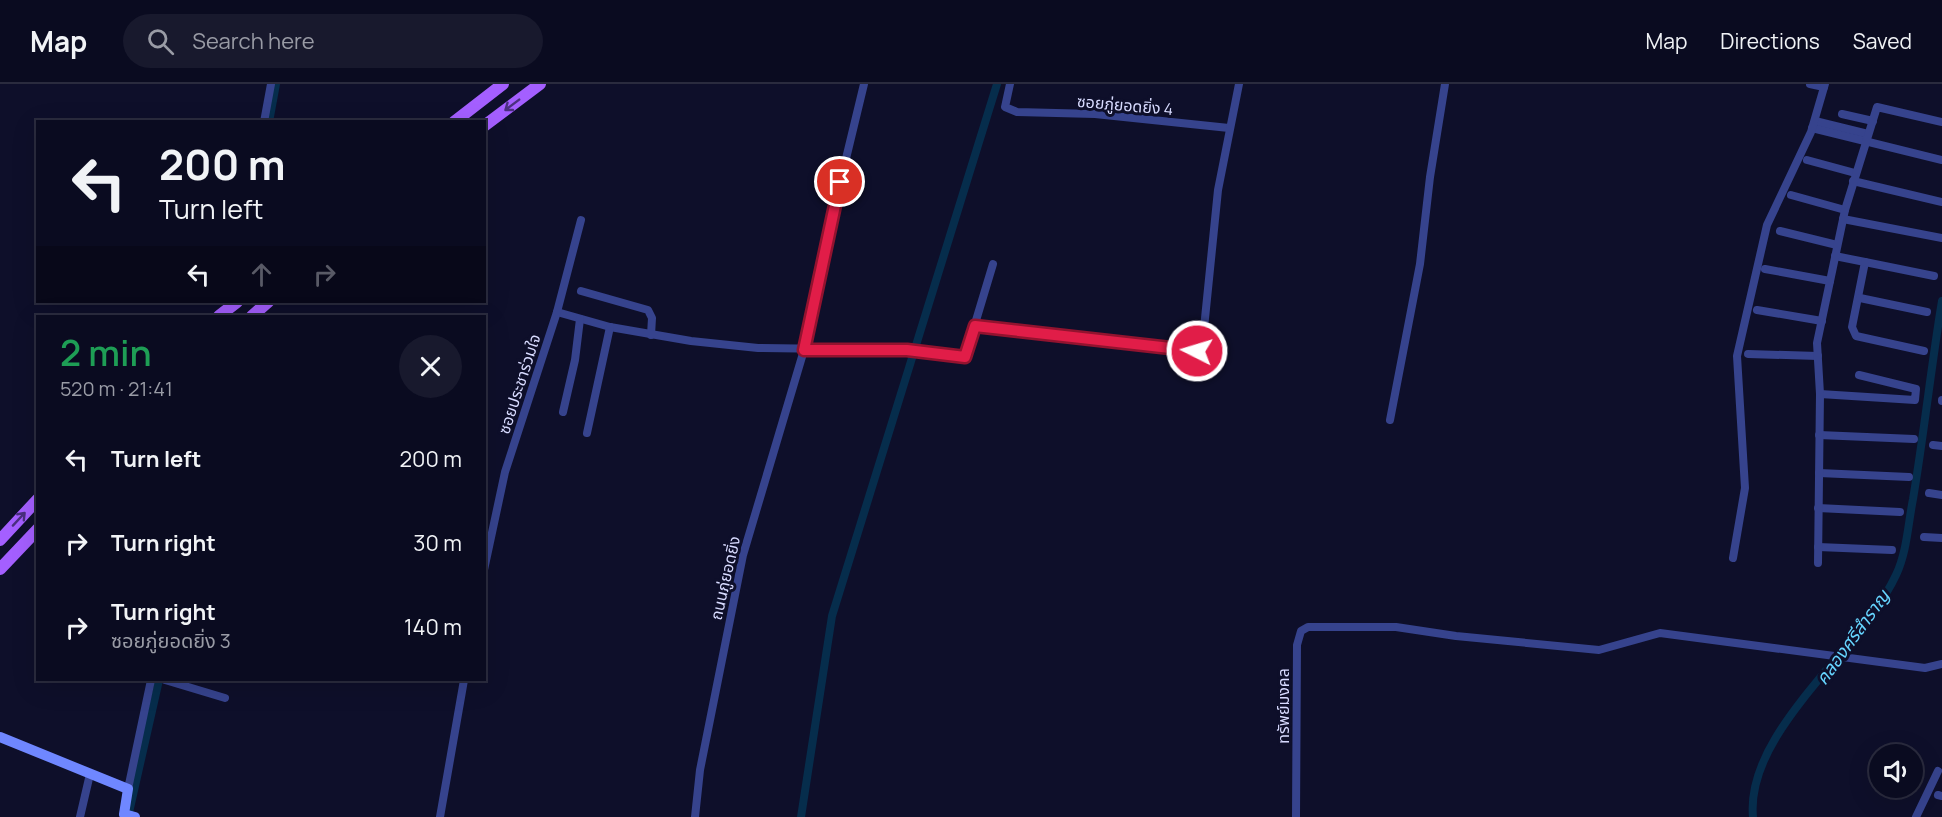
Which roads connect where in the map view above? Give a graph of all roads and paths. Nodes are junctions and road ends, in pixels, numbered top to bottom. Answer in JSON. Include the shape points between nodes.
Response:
{"nodes":[{"id":1,"x":271,"y":84,"type":"edge"},
{"id":2,"x":503,"y":84,"type":"edge"},
{"id":3,"x":540,"y":84,"type":"edge"},
{"id":4,"x":864,"y":84,"type":"edge"},
{"id":5,"x":1010,"y":84,"type":"edge"},
{"id":6,"x":1239,"y":84,"type":"edge"},
{"id":7,"x":1445,"y":84,"type":"edge"},
{"id":8,"x":1810,"y":84,"type":"edge"},
{"id":9,"x":1824,"y":86,"type":"edge"},
{"id":10,"x":1842,"y":114,"type":"dead end"},
{"id":11,"x":264,"y":120,"type":"edge"},
{"id":12,"x":457,"y":120,"type":"edge"},
{"id":13,"x":1873,"y":121,"type":"junction"},
{"id":14,"x":1942,"y":122,"type":"edge"},
{"id":15,"x":486,"y":124,"type":"edge"},
{"id":16,"x":1814,"y":124,"type":"junction"},
{"id":17,"x":1229,"y":128,"type":"junction"},
{"id":18,"x":1867,"y":138,"type":"junction"},
{"id":19,"x":1807,"y":160,"type":"dead end"},
{"id":20,"x":1942,"y":160,"type":"edge"},
{"id":21,"x":1854,"y":177,"type":"junction"},
{"id":22,"x":1791,"y":195,"type":"dead end"},
{"id":23,"x":1942,"y":202,"type":"edge"},
{"id":24,"x":1845,"y":210,"type":"junction"},
{"id":25,"x":1843,"y":219,"type":"junction"},
{"id":26,"x":581,"y":220,"type":"dead end"},
{"id":27,"x":1780,"y":231,"type":"dead end"},
{"id":28,"x":1942,"y":238,"type":"edge"},
{"id":29,"x":1837,"y":245,"type":"junction"},
{"id":30,"x":1835,"y":255,"type":"junction"},
{"id":31,"x":1865,"y":262,"type":"junction"},
{"id":32,"x":993,"y":264,"type":"dead end"},
{"id":33,"x":1765,"y":269,"type":"dead end"},
{"id":34,"x":1934,"y":276,"type":"dead end"},
{"id":35,"x":1830,"y":281,"type":"junction"},
{"id":36,"x":581,"y":291,"type":"dead end"},
{"id":37,"x":1860,"y":298,"type":"junction"},
{"id":38,"x":267,"y":303,"type":"edge"},
{"id":39,"x":1756,"y":309,"type":"dead end"},
{"id":40,"x":557,"y":312,"type":"junction"},
{"id":41,"x":1927,"y":312,"type":"dead end"},
{"id":42,"x":253,"y":315,"type":"edge"},
{"id":43,"x":580,"y":319,"type":"junction"},
{"id":44,"x":1822,"y":321,"type":"junction"},
{"id":45,"x":975,"y":326,"type":"junction"},
{"id":46,"x":610,"y":327,"type":"junction"},
{"id":47,"x":651,"y":335,"type":"junction"},
{"id":48,"x":804,"y":350,"type":"junction"},
{"id":49,"x":1924,"y":351,"type":"dead end"},
{"id":50,"x":1748,"y":354,"type":"dead end"},
{"id":51,"x":1818,"y":356,"type":"junction"},
{"id":52,"x":1858,"y":375,"type":"dead end"},
{"id":53,"x":1820,"y":394,"type":"junction"},
{"id":54,"x":562,"y":412,"type":"dead end"},
{"id":55,"x":1390,"y":420,"type":"dead end"},
{"id":56,"x":587,"y":433,"type":"dead end"},
{"id":57,"x":1819,"y":435,"type":"junction"},
{"id":58,"x":1914,"y":439,"type":"dead end"},
{"id":59,"x":1933,"y":445,"type":"dead end"},
{"id":60,"x":1942,"y":446,"type":"edge"},
{"id":61,"x":1819,"y":473,"type":"junction"},
{"id":62,"x":1909,"y":477,"type":"dead end"},
{"id":63,"x":1929,"y":493,"type":"dead end"},
{"id":64,"x":1942,"y":495,"type":"edge"},
{"id":65,"x":36,"y":501,"type":"edge"},
{"id":66,"x":1818,"y":508,"type":"junction"},
{"id":67,"x":1900,"y":512,"type":"dead end"},
{"id":68,"x":36,"y":531,"type":"edge"},
{"id":69,"x":1924,"y":537,"type":"dead end"},
{"id":70,"x":1942,"y":538,"type":"edge"},
{"id":71,"x":0,"y":540,"type":"edge"},
{"id":72,"x":1818,"y":547,"type":"junction"},
{"id":73,"x":1892,"y":550,"type":"dead end"},
{"id":74,"x":1733,"y":558,"type":"dead end"},
{"id":75,"x":486,"y":561,"type":"edge"},
{"id":76,"x":1818,"y":563,"type":"dead end"},
{"id":77,"x":0,"y":569,"type":"edge"},
{"id":78,"x":1942,"y":664,"type":"edge"},
{"id":79,"x":151,"y":681,"type":"edge"},
{"id":80,"x":168,"y":681,"type":"edge"},
{"id":81,"x":464,"y":681,"type":"edge"},
{"id":82,"x":225,"y":698,"type":"dead end"},
{"id":83,"x":0,"y":737,"type":"edge"},
{"id":84,"x":1938,"y":771,"type":"dead end"},
{"id":85,"x":90,"y":774,"type":"junction"},
{"id":86,"x":128,"y":789,"type":"junction"},
{"id":87,"x":127,"y":816,"type":"edge"},
{"id":88,"x":80,"y":817,"type":"edge"},
{"id":89,"x":440,"y":817,"type":"edge"},
{"id":90,"x":695,"y":817,"type":"edge"},
{"id":91,"x":1296,"y":817,"type":"edge"},
{"id":92,"x":1916,"y":817,"type":"edge"}],
"edges":[{"from":1,"to":11,"type":"street"},
{"from":2,"to":12,"type":"main road"},
{"from":3,"to":15,"type":"main road","one_way":true},
{"from":4,"to":48,"type":"street","name":"ถนนภู่ยอดยิ่ง"},
{"from":5,"to":17,"type":"street","name":"ซอยภู่ยอดยิ่ง 4","via":[[1005,107],[1017,112],[1095,114]]},
{"from":6,"to":17,"type":"street"},
{"from":7,"to":55,"type":"street","via":[[1420,264]]},
{"from":8,"to":9,"type":"street"},
{"from":9,"to":16,"type":"street"},
{"from":10,"to":13,"type":"street"},
{"from":13,"to":14,"type":"street","via":[[1877,107]]},
{"from":13,"to":18,"type":"street"},
{"from":16,"to":18,"type":"street"},
{"from":16,"to":74,"type":"street","via":[[1767,225],[1737,356],[1745,489]]},
{"from":17,"to":45,"type":"street","via":[[1218,190],[1202,348],[1191,351]]},
{"from":18,"to":20,"type":"street"},
{"from":18,"to":21,"type":"street"},
{"from":19,"to":21,"type":"street"},
{"from":21,"to":23,"type":"street"},
{"from":21,"to":24,"type":"street"},
{"from":22,"to":24,"type":"street"},
{"from":24,"to":25,"type":"street"},
{"from":25,"to":28,"type":"street"},
{"from":25,"to":29,"type":"street"},
{"from":26,"to":40,"type":"street","name":"ซอยประชาร่วมใจ"},
{"from":27,"to":29,"type":"street"},
{"from":29,"to":30,"type":"street"},
{"from":30,"to":31,"type":"street"},
{"from":30,"to":35,"type":"street"},
{"from":31,"to":34,"type":"street"},
{"from":31,"to":37,"type":"street"},
{"from":32,"to":45,"type":"street"},
{"from":33,"to":35,"type":"street"},
{"from":35,"to":44,"type":"street"},
{"from":36,"to":47,"type":"street","via":[[648,310],[652,318]]},
{"from":37,"to":41,"type":"street"},
{"from":37,"to":49,"type":"street","via":[[1852,327],[1856,336]]},
{"from":38,"to":42,"type":"main road"},
{"from":39,"to":44,"type":"street"},
{"from":40,"to":43,"type":"street"},
{"from":40,"to":75,"type":"street","name":"ซอยประชาร่วมใจ","via":[[505,472]]},
{"from":43,"to":46,"type":"street"},
{"from":43,"to":54,"type":"street"},
{"from":44,"to":51,"type":"street"},
{"from":45,"to":48,"type":"street","via":[[965,357],[907,350]]},
{"from":46,"to":47,"type":"street"},
{"from":46,"to":56,"type":"street"},
{"from":47,"to":48,"type":"street"},
{"from":48,"to":90,"type":"street","name":"ถนนภู่ยอดยิ่ง","via":[[743,555],[702,759]]},
{"from":50,"to":51,"type":"street"},
{"from":51,"to":53,"type":"street"},
{"from":52,"to":53,"type":"street","via":[[1916,389],[1915,400]]},
{"from":53,"to":57,"type":"street"},
{"from":57,"to":58,"type":"street"},
{"from":57,"to":61,"type":"street"},
{"from":59,"to":60,"type":"street"},
{"from":61,"to":62,"type":"street"},
{"from":61,"to":66,"type":"street"},
{"from":63,"to":64,"type":"street"},
{"from":71,"to":65,"type":"main road","one_way":true},
{"from":66,"to":67,"type":"street"},
{"from":66,"to":72,"type":"street"},
{"from":68,"to":77,"type":"main road"},
{"from":69,"to":70,"type":"street"},
{"from":72,"to":73,"type":"street"},
{"from":72,"to":76,"type":"street"},
{"from":78,"to":91,"type":"street","name":"ทรัพย์มงคล","via":[[1925,668],[1660,633],[1599,651],[1396,627],[1308,627],[1298,636]]},
{"from":79,"to":86,"type":"street"},
{"from":80,"to":82,"type":"street"},
{"from":81,"to":89,"type":"street"},
{"from":83,"to":85,"type":"main road"},
{"from":84,"to":92,"type":"street"},
{"from":85,"to":86,"type":"main road"},
{"from":85,"to":88,"type":"street"},
{"from":86,"to":87,"type":"main road"}]}
